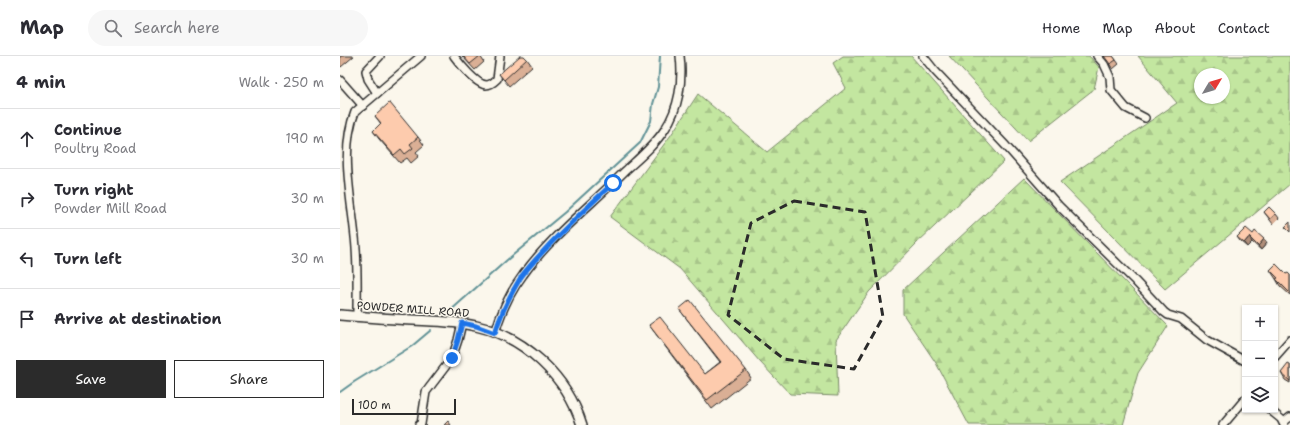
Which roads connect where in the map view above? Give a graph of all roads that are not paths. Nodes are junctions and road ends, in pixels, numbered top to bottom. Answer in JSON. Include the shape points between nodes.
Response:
{"nodes":[{"id":1,"x":380,"y":56,"type":"edge"},
{"id":2,"x":421,"y":56,"type":"edge"},
{"id":3,"x":454,"y":56,"type":"edge"},
{"id":4,"x":500,"y":56,"type":"edge"},
{"id":5,"x":680,"y":56,"type":"edge"},
{"id":6,"x":923,"y":56,"type":"edge"},
{"id":7,"x":1097,"y":56,"type":"edge"},
{"id":8,"x":340,"y":80,"type":"edge"},
{"id":9,"x":377,"y":93,"type":"junction"},
{"id":10,"x":363,"y":106,"type":"junction"},
{"id":11,"x":1145,"y":118,"type":"dead end"},
{"id":12,"x":340,"y":315,"type":"edge"},
{"id":13,"x":357,"y":316,"type":"junction"},
{"id":14,"x":462,"y":323,"type":"junction"},
{"id":15,"x":495,"y":333,"type":"junction"},
{"id":16,"x":1290,"y":340,"type":"edge"},
{"id":17,"x":1278,"y":354,"type":"edge"},
{"id":18,"x":1242,"y":359,"type":"edge"},
{"id":19,"x":1242,"y":403,"type":"edge"},
{"id":20,"x":1273,"y":413,"type":"edge"},
{"id":21,"x":1290,"y":417,"type":"edge"},
{"id":22,"x":1284,"y":424,"type":"edge"},
{"id":23,"x":419,"y":425,"type":"edge"},
{"id":24,"x":582,"y":425,"type":"edge"},
{"id":25,"x":1223,"y":425,"type":"edge"}],
"edges":[{"from":1,"to":9,"type":"street","via":[[366,71]]},
{"from":2,"to":9,"type":"street"},
{"from":3,"to":4,"type":"street","via":[[480,84],[487,85],[497,79]]},
{"from":5,"to":15,"type":"street","via":[[682,72],[679,95],[664,130],[531,265],[508,300]]},
{"from":6,"to":18,"type":"street","via":[[1059,206],[1164,312],[1181,319],[1207,340]]},
{"from":7,"to":11,"type":"street","via":[[1110,77],[1111,90],[1126,108]]},
{"from":8,"to":10,"type":"street"},
{"from":9,"to":10,"type":"street"},
{"from":10,"to":13,"type":"street","via":[[352,117],[342,147],[355,236]]},
{"from":12,"to":13,"type":"main road","name":"POWDER MILL ROAD"},
{"from":13,"to":14,"type":"main road","name":"POWDER MILL ROAD"},
{"from":14,"to":15,"type":"main road","name":"POWDER MILL ROAD"},
{"from":14,"to":23,"type":"street","via":[[452,358],[426,392]]},
{"from":15,"to":24,"type":"main road","name":"POWDER MILL ROAD","via":[[520,344],[550,370],[569,396]]},
{"from":16,"to":17,"type":"street"},
{"from":19,"to":25,"type":"street"},
{"from":20,"to":22,"type":"street"},
{"from":21,"to":22,"type":"street"}]}
